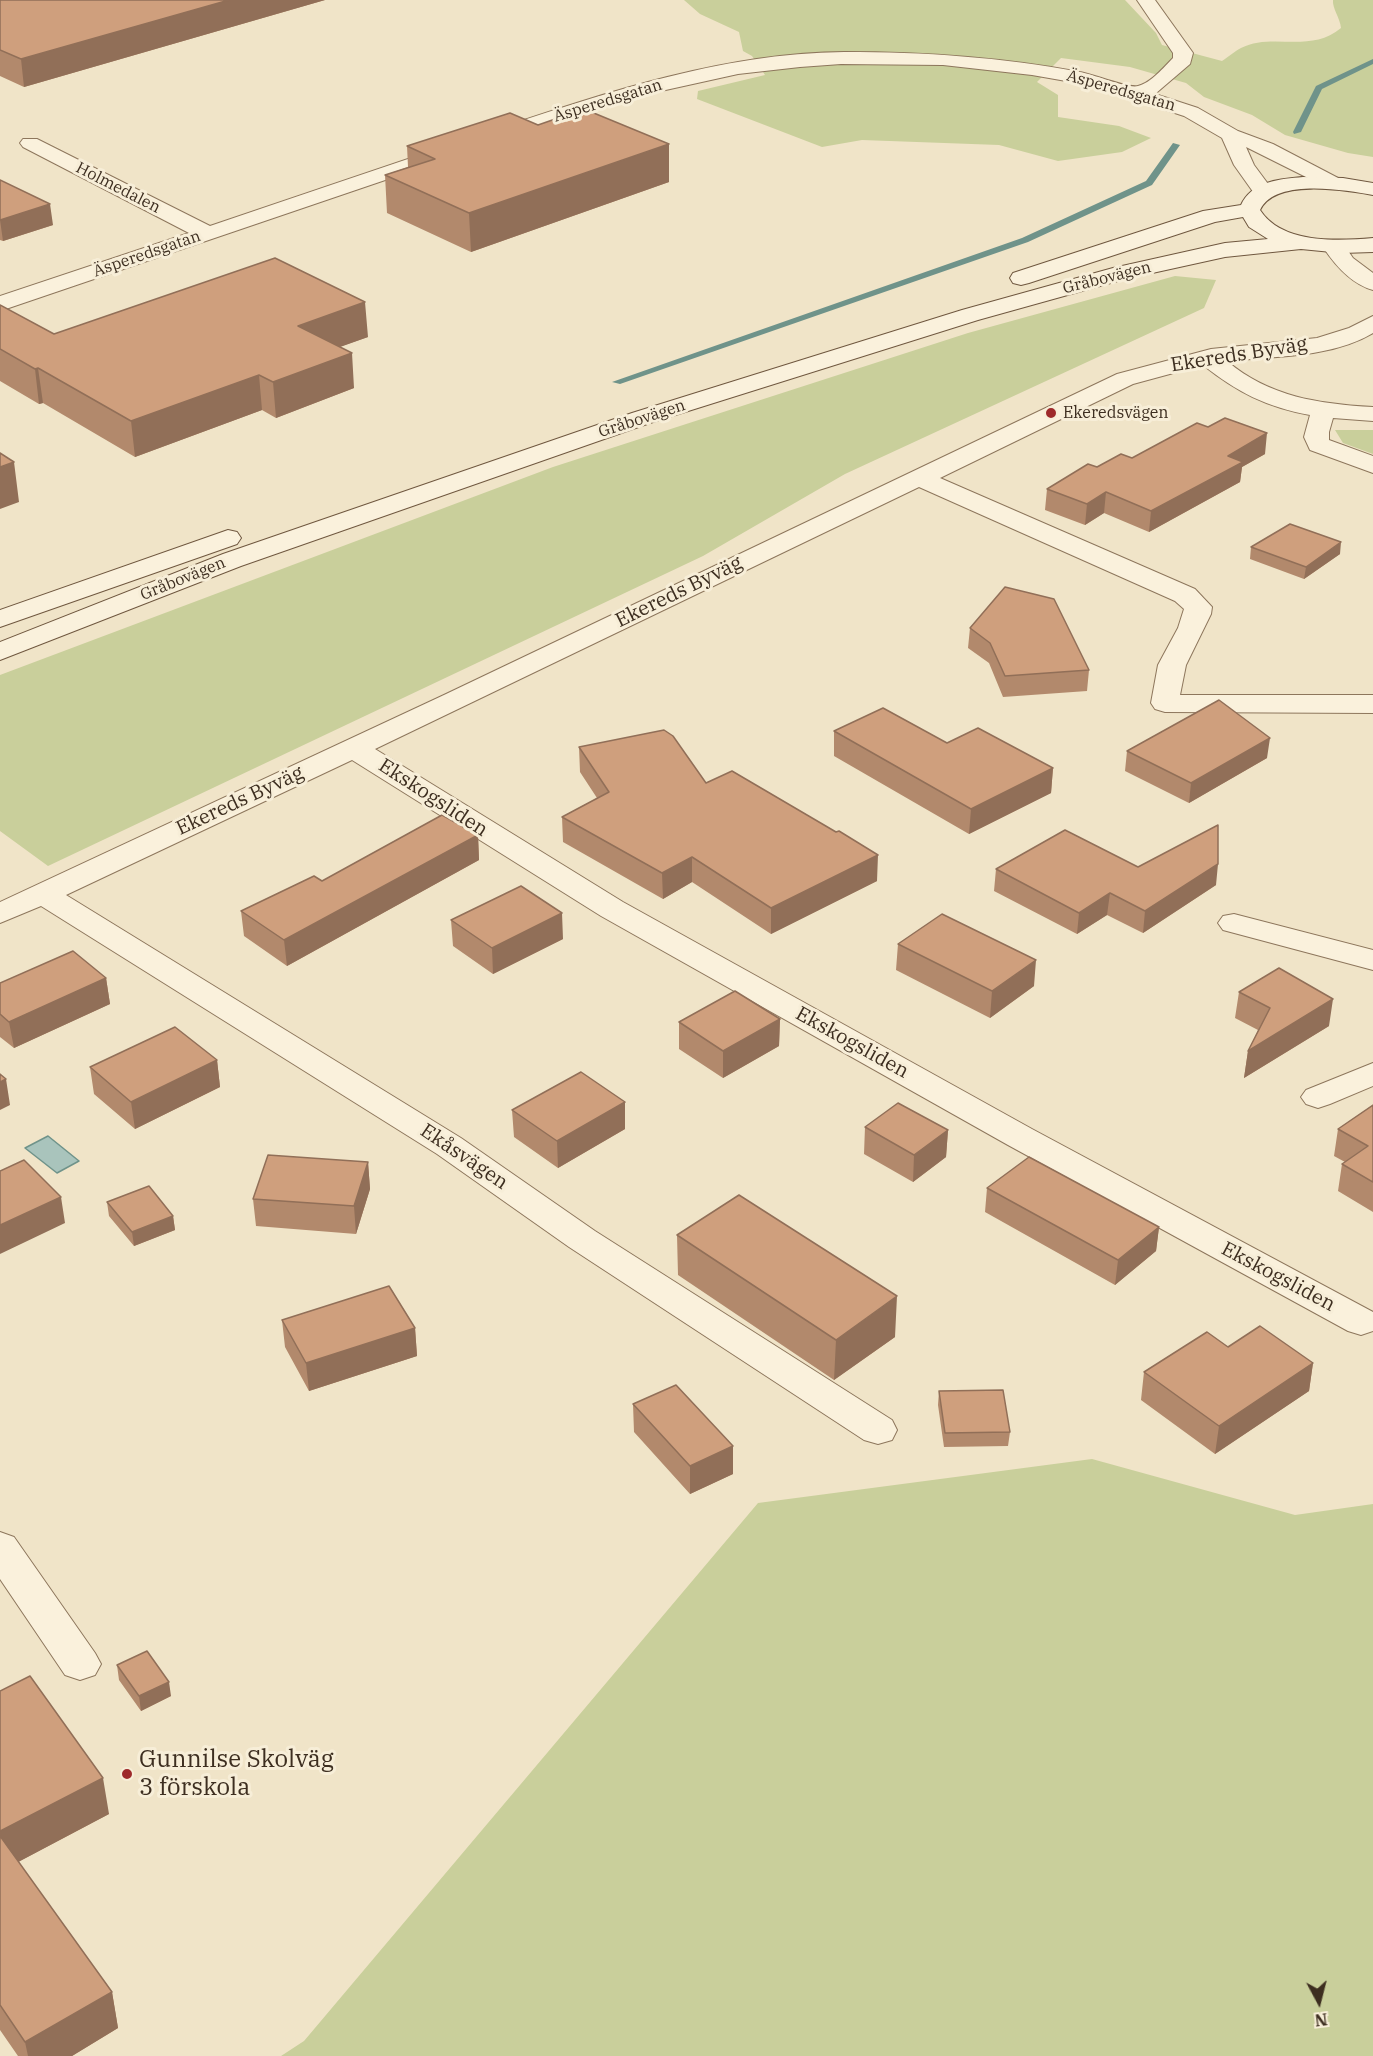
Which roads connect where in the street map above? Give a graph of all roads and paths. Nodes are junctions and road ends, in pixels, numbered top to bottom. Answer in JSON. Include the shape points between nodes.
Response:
{"nodes":[{"id":1,"x":1146,"y":0,"type":"edge"},
{"id":2,"x":1139,"y":93,"type":"junction"},
{"id":3,"x":1231,"y":135,"type":"junction"},
{"id":4,"x":30,"y":143,"type":"dead end"},
{"id":5,"x":1333,"y":183,"type":"junction"},
{"id":6,"x":1368,"y":187,"type":"edge"},
{"id":7,"x":1263,"y":192,"type":"junction"},
{"id":8,"x":1248,"y":210,"type":"junction"},
{"id":9,"x":207,"y":233,"type":"junction"},
{"id":10,"x":1301,"y":242,"type":"junction"},
{"id":11,"x":1373,"y":245,"type":"edge"},
{"id":12,"x":1334,"y":247,"type":"junction"},
{"id":13,"x":1373,"y":283,"type":"edge"},
{"id":14,"x":0,"y":304,"type":"edge"},
{"id":15,"x":1373,"y":323,"type":"edge"},
{"id":16,"x":1208,"y":357,"type":"junction"},
{"id":17,"x":1325,"y":410,"type":"junction"},
{"id":18,"x":1373,"y":414,"type":"edge"},
{"id":19,"x":1373,"y":465,"type":"edge"},
{"id":20,"x":917,"y":477,"type":"junction"},
{"id":21,"x":0,"y":619,"type":"edge"},
{"id":22,"x":0,"y":652,"type":"edge"},
{"id":23,"x":1373,"y":704,"type":"edge"},
{"id":24,"x":353,"y":748,"type":"junction"},
{"id":25,"x":43,"y":894,"type":"junction"},
{"id":26,"x":0,"y":914,"type":"edge"},
{"id":27,"x":1234,"y":923,"type":"dead end"},
{"id":28,"x":1373,"y":960,"type":"edge"},
{"id":29,"x":1373,"y":1073,"type":"edge"},
{"id":30,"x":1318,"y":1097,"type":"dead end"},
{"id":31,"x":1361,"y":1322,"type":"dead end"},
{"id":32,"x":878,"y":1430,"type":"dead end"},
{"id":33,"x":0,"y":1547,"type":"edge"},
{"id":34,"x":80,"y":1664,"type":"dead end"}],
"edges":[{"from":1,"to":2,"type":"street","via":[[1183,53],[1183,60],[1151,88]]},
{"from":2,"to":3,"type":"street","name":"Äsperedsgatan","via":[[1191,112]]},
{"from":2,"to":9,"type":"street","name":"Äsperedsgatan","via":[[1070,75],[943,59],[841,58],[738,68],[636,91]]},
{"from":3,"to":5,"type":"street","name":"Äsperedsgatan","via":[[1266,148]]},
{"from":3,"to":7,"type":"street","via":[[1240,159]]},
{"from":4,"to":9,"type":"street","name":"Holmedalen"},
{"from":5,"to":6,"type":"street"},
{"from":5,"to":7,"type":"street","via":[[1293,184]]},
{"from":7,"to":8,"type":"street"},
{"from":8,"to":10,"type":"street","via":[[1263,228]]},
{"from":8,"to":21,"type":"street","name":"Gråbovägen","via":[[1211,216],[637,399]]},
{"from":9,"to":14,"type":"street","name":"Äsperedsgatan"},
{"from":10,"to":12,"type":"street"},
{"from":10,"to":22,"type":"street","name":"Gråbovägen","via":[[1225,250],[1121,273],[834,357],[641,418],[232,560]]},
{"from":11,"to":12,"type":"street"},
{"from":12,"to":13,"type":"street","via":[[1345,263]]},
{"from":15,"to":16,"type":"street","name":"Ekereds Byväg","via":[[1338,340]]},
{"from":16,"to":17,"type":"street","via":[[1239,382],[1266,396]]},
{"from":16,"to":20,"type":"street","name":"Ekereds Byväg","via":[[1125,379]]},
{"from":17,"to":18,"type":"street"},
{"from":17,"to":19,"type":"street","via":[[1319,418],[1318,445]]},
{"from":20,"to":23,"type":"street","via":[[1185,594],[1194,602],[1198,616],[1174,659],[1165,703]]},
{"from":20,"to":24,"type":"street","name":"Ekereds Byväg"},
{"from":24,"to":25,"type":"street","name":"Ekereds Byväg"},
{"from":24,"to":31,"type":"street","name":"Ekskogsliden","via":[[622,915]]},
{"from":25,"to":26,"type":"street","name":"Ekereds Byväg"},
{"from":25,"to":32,"type":"street","name":"Ekåsvägen","via":[[449,1146],[582,1239]]},
{"from":27,"to":28,"type":"street"},
{"from":29,"to":30,"type":"street"},
{"from":33,"to":34,"type":"street"}]}
